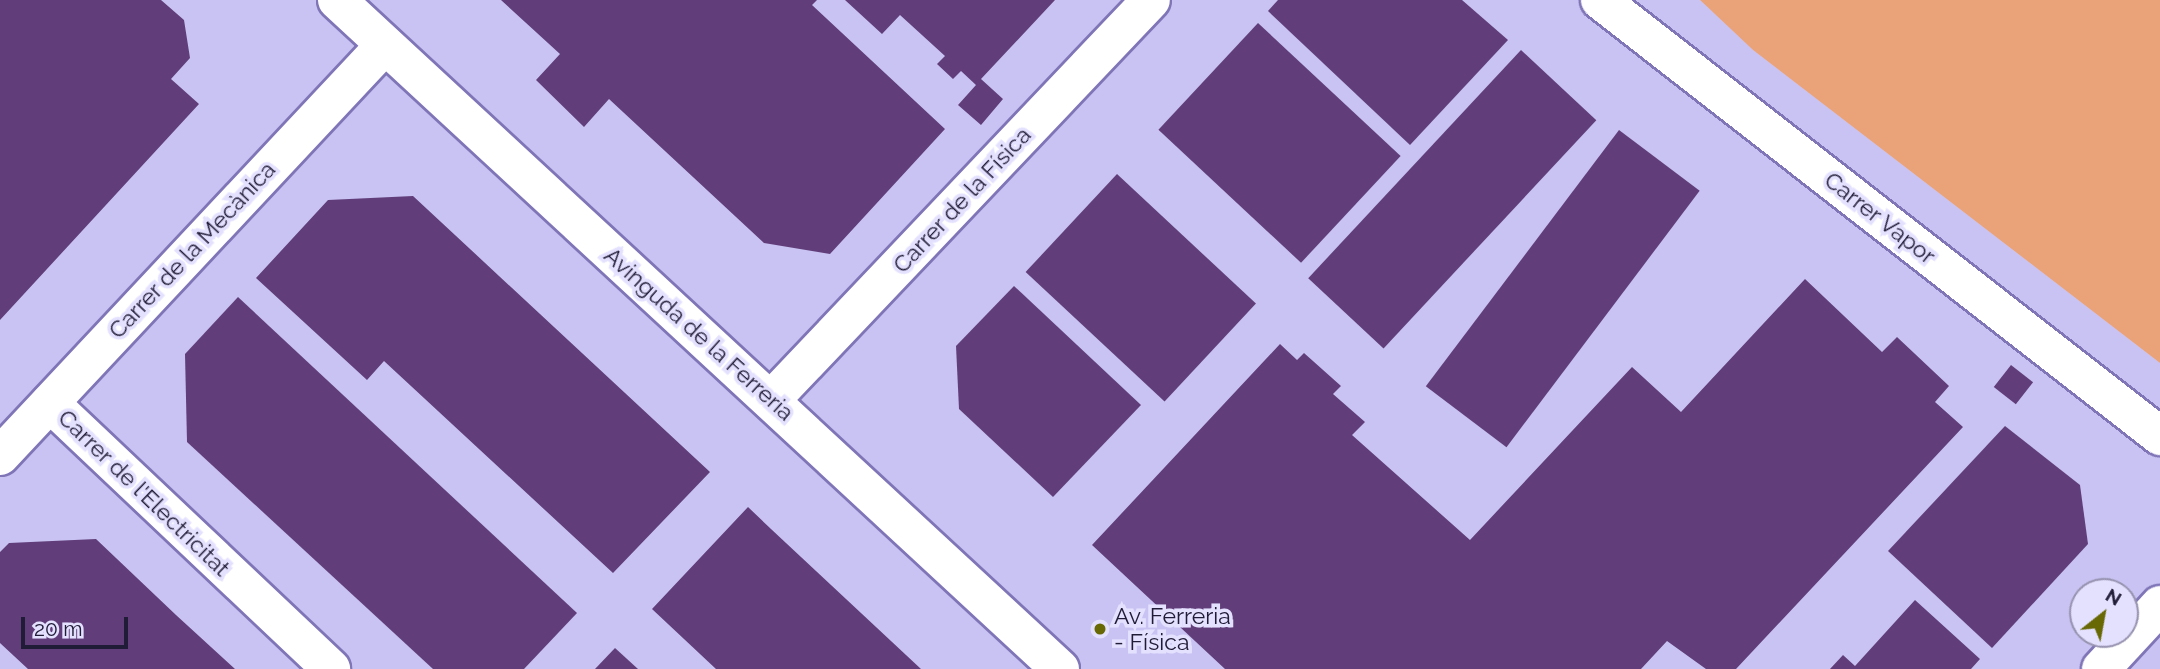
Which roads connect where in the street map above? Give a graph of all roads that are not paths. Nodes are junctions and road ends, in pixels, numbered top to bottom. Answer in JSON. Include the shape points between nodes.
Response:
{"nodes":[{"id":1,"x":337,"y":0,"type":"edge"},
{"id":2,"x":1151,"y":0,"type":"edge"},
{"id":3,"x":1600,"y":0,"type":"edge"},
{"id":4,"x":385,"y":45,"type":"junction"},
{"id":5,"x":772,"y":399,"type":"junction"},
{"id":6,"x":50,"y":403,"type":"junction"},
{"id":7,"x":2160,"y":436,"type":"edge"},
{"id":8,"x":0,"y":456,"type":"edge"},
{"id":9,"x":2160,"y":605,"type":"edge"},
{"id":10,"x":331,"y":669,"type":"edge"},
{"id":11,"x":1060,"y":669,"type":"edge"},
{"id":12,"x":2101,"y":669,"type":"edge"}],
"edges":[{"from":1,"to":4,"type":"street","name":"Avinguda de la Ferreria"},
{"from":2,"to":5,"type":"street","name":"Carrer de la Física"},
{"from":3,"to":7,"type":"street","name":"Carrer Vapor"},
{"from":4,"to":5,"type":"street","name":"Avinguda de la Ferreria"},
{"from":4,"to":6,"type":"street","name":"Carrer de la Mecànica"},
{"from":5,"to":11,"type":"street","name":"Avinguda de la Ferreria"},
{"from":6,"to":8,"type":"street","name":"Carrer de la Mecànica"},
{"from":6,"to":10,"type":"street","name":"Carrer de l'Electricitat"},
{"from":9,"to":12,"type":"street"}]}
